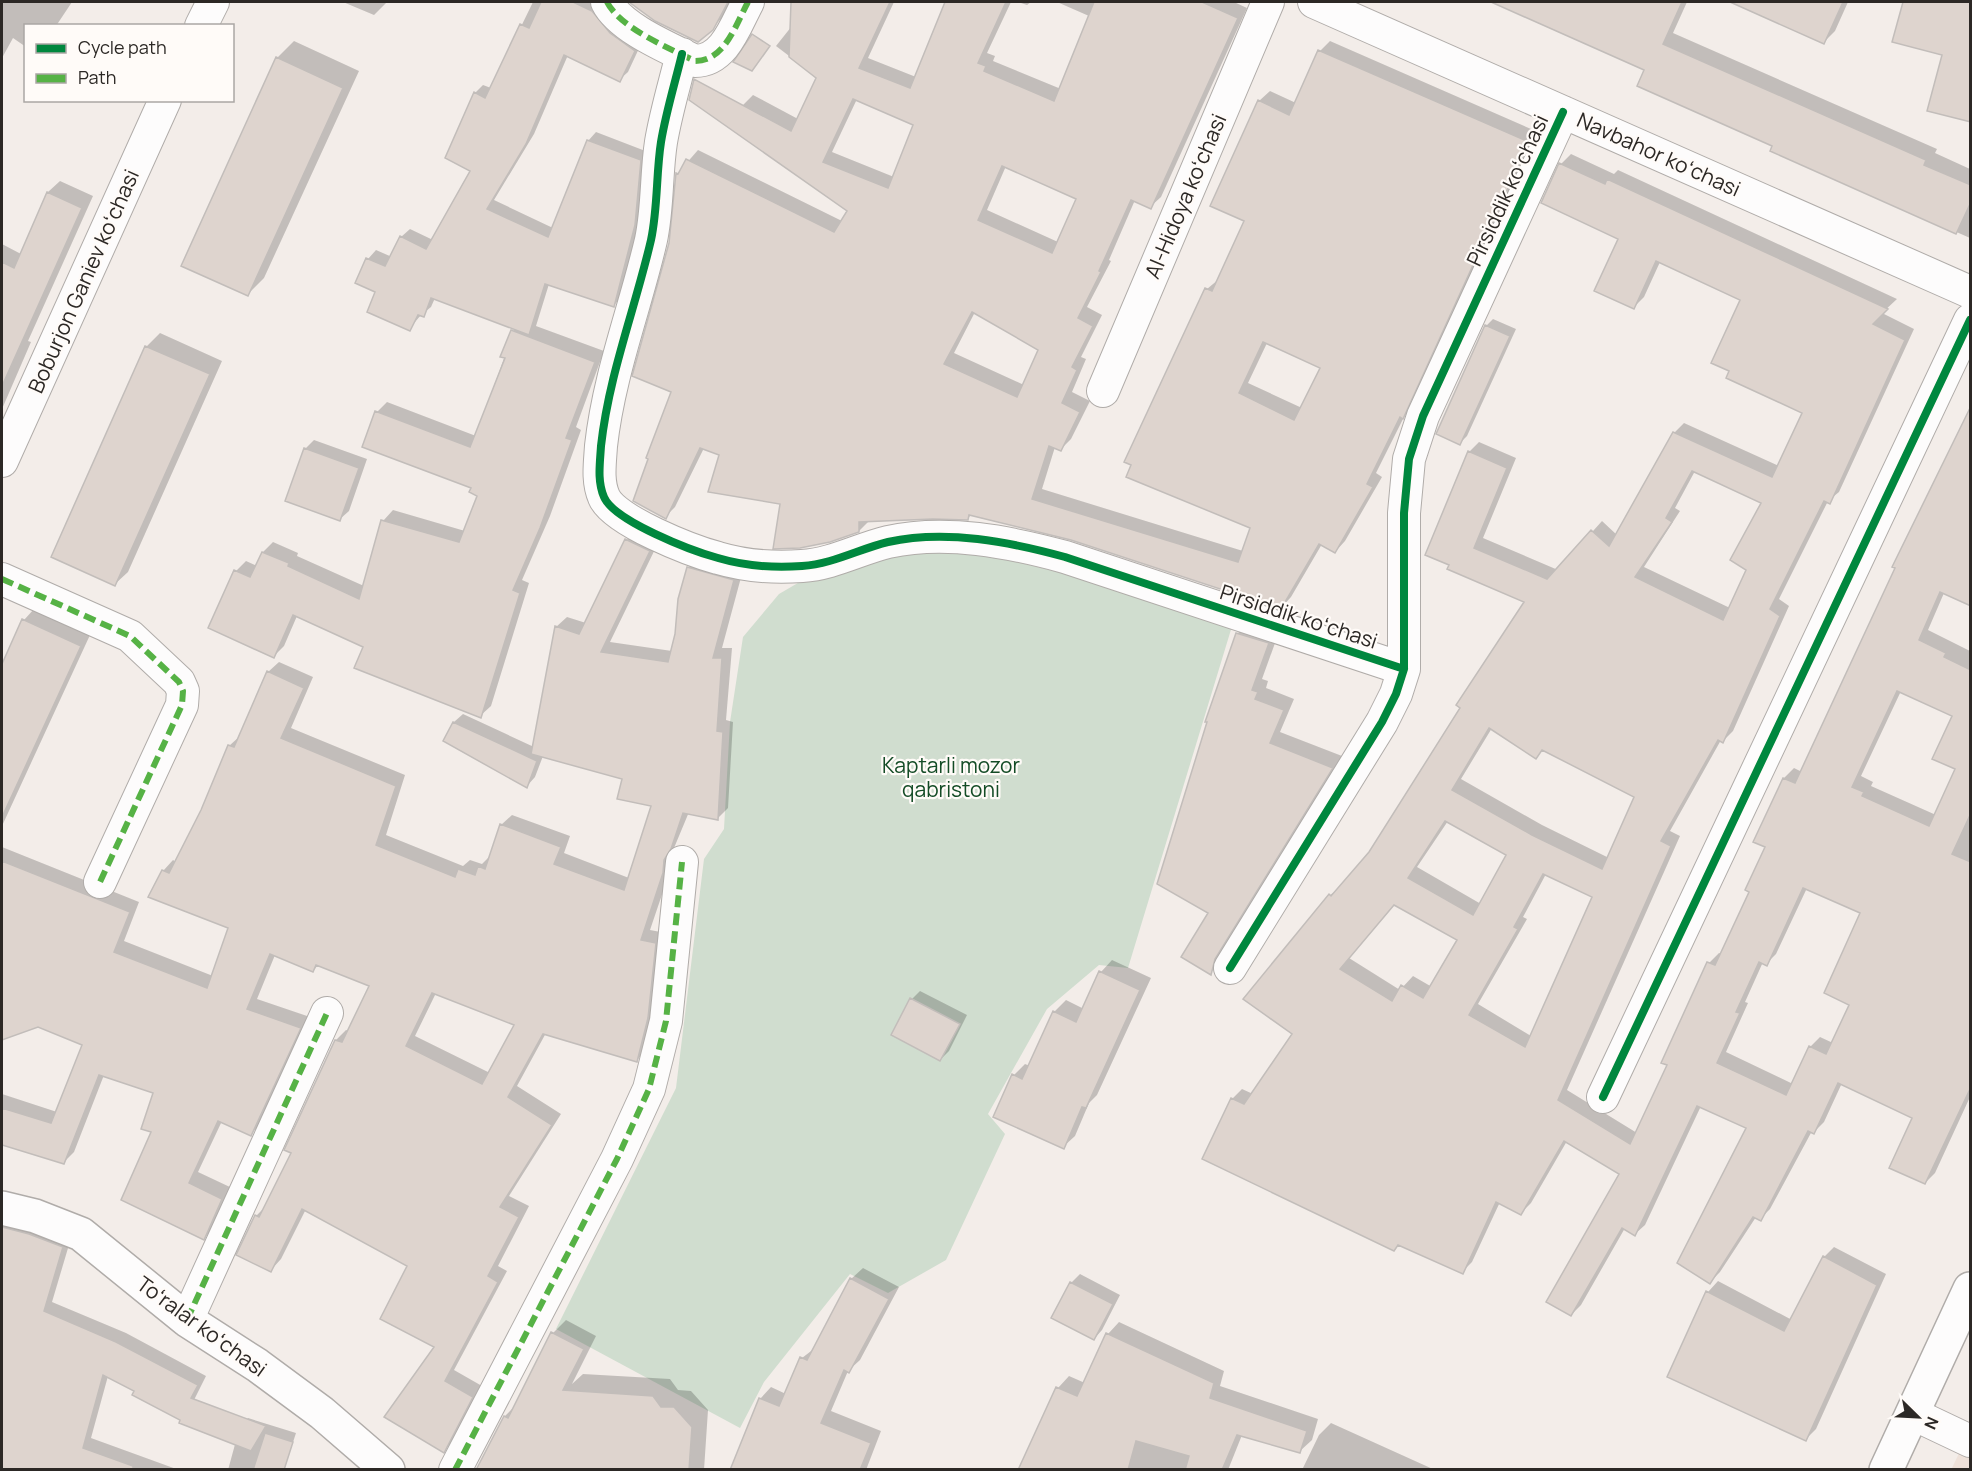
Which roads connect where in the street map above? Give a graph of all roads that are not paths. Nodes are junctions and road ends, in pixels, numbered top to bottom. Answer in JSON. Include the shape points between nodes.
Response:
{"nodes":[{"id":1,"x":213,"y":2,"type":"edge"},
{"id":2,"x":607,"y":2,"type":"edge"},
{"id":3,"x":748,"y":2,"type":"edge"},
{"id":4,"x":1268,"y":2,"type":"edge"},
{"id":5,"x":1314,"y":2,"type":"edge"},
{"id":6,"x":202,"y":24,"type":"edge"},
{"id":7,"x":682,"y":54,"type":"junction"},
{"id":8,"x":164,"y":102,"type":"edge"},
{"id":9,"x":1563,"y":112,"type":"junction"},
{"id":10,"x":1971,"y":292,"type":"edge"},
{"id":11,"x":1971,"y":320,"type":"edge"},
{"id":12,"x":1103,"y":391,"type":"dead end"},
{"id":13,"x":2,"y":461,"type":"edge"},
{"id":14,"x":2,"y":579,"type":"edge"},
{"id":15,"x":1404,"y":669,"type":"junction"},
{"id":16,"x":682,"y":862,"type":"dead end"},
{"id":17,"x":100,"y":882,"type":"dead end"},
{"id":18,"x":1230,"y":968,"type":"dead end"},
{"id":19,"x":327,"y":1013,"type":"dead end"},
{"id":20,"x":1603,"y":1097,"type":"dead end"},
{"id":21,"x":2,"y":1208,"type":"edge"},
{"id":22,"x":1971,"y":1289,"type":"edge"},
{"id":23,"x":187,"y":1320,"type":"junction"},
{"id":24,"x":1912,"y":1414,"type":"junction"},
{"id":25,"x":1971,"y":1441,"type":"edge"},
{"id":26,"x":388,"y":1470,"type":"edge"},
{"id":27,"x":455,"y":1470,"type":"edge"},
{"id":28,"x":1886,"y":1470,"type":"edge"}],
"edges":[{"from":1,"to":6,"type":"street"},
{"from":2,"to":7,"type":"street","via":[[619,18]]},
{"from":3,"to":7,"type":"street","via":[[727,43],[713,56],[695,61]]},
{"from":4,"to":12,"type":"street","name":"Al-Hidoya koʻchasi"},
{"from":5,"to":9,"type":"street","name":"Navbahor koʻchasi"},
{"from":7,"to":15,"type":"street","name":"Pirsiddik koʻchasi","via":[[661,143],[658,204],[603,427],[600,487],[611,508],[717,558],[750,565],[830,562],[857,550],[930,537],[1025,546]]},
{"from":8,"to":13,"type":"street","name":"Boburjon Ganiev koʻchasi"},
{"from":9,"to":10,"type":"street","name":"Navbahor koʻchasi"},
{"from":9,"to":15,"type":"street","name":"Pirsiddik koʻchasi","via":[[1423,416],[1409,459],[1402,561]]},
{"from":11,"to":20,"type":"street"},
{"from":14,"to":17,"type":"street","via":[[130,636],[179,682],[183,692],[182,705]]},
{"from":15,"to":18,"type":"street","via":[[1382,723]]},
{"from":16,"to":27,"type":"street","via":[[666,1022],[649,1089],[617,1159]]},
{"from":19,"to":23,"type":"street"},
{"from":21,"to":23,"type":"street","name":"Toʻralar koʻchasi","via":[[81,1234]]},
{"from":22,"to":24,"type":"street"},
{"from":23,"to":26,"type":"street","name":"Toʻralar koʻchasi","via":[[322,1413]]},
{"from":24,"to":25,"type":"street"},
{"from":24,"to":28,"type":"street"}]}
